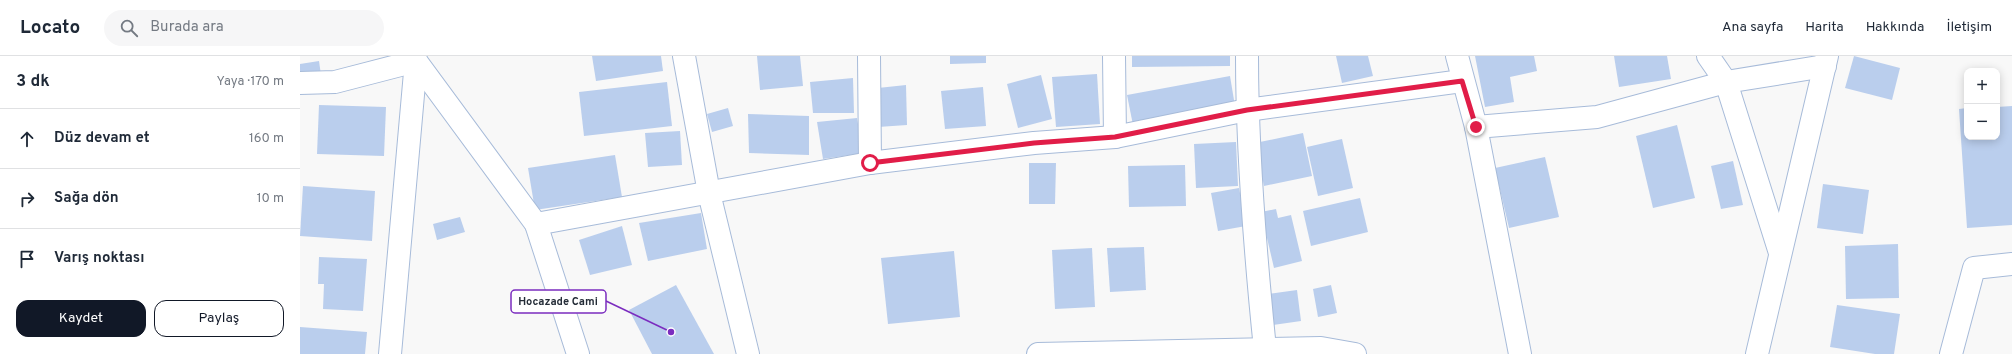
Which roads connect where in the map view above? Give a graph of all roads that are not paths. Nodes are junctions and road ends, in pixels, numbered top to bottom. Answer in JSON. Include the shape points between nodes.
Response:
{"nodes":[{"id":1,"x":684,"y":56,"type":"edge"},
{"id":2,"x":869,"y":56,"type":"edge"},
{"id":3,"x":1114,"y":56,"type":"edge"},
{"id":4,"x":1247,"y":56,"type":"edge"},
{"id":5,"x":1456,"y":56,"type":"edge"},
{"id":6,"x":1708,"y":56,"type":"edge"},
{"id":7,"x":416,"y":59,"type":"edge"},
{"id":8,"x":1826,"y":61,"type":"edge"},
{"id":9,"x":1462,"y":81,"type":"junction"},
{"id":10,"x":1726,"y":82,"type":"junction"},
{"id":11,"x":300,"y":83,"type":"edge"},
{"id":12,"x":1247,"y":110,"type":"junction"},
{"id":13,"x":1476,"y":127,"type":"junction"},
{"id":14,"x":1115,"y":137,"type":"junction"},
{"id":15,"x":870,"y":163,"type":"junction"},
{"id":16,"x":709,"y":194,"type":"junction"},
{"id":17,"x":536,"y":224,"type":"junction"},
{"id":18,"x":1780,"y":254,"type":"junction"},
{"id":19,"x":2012,"y":264,"type":"edge"},
{"id":20,"x":1265,"y":349,"type":"junction"},
{"id":21,"x":1320,"y":351,"type":"edge"},
{"id":22,"x":390,"y":354,"type":"edge"},
{"id":23,"x":578,"y":354,"type":"edge"},
{"id":24,"x":748,"y":354,"type":"edge"},
{"id":25,"x":1038,"y":354,"type":"edge"},
{"id":26,"x":1355,"y":354,"type":"edge"},
{"id":27,"x":1520,"y":354,"type":"edge"},
{"id":28,"x":1757,"y":354,"type":"edge"},
{"id":29,"x":1951,"y":354,"type":"edge"}],
"edges":[{"from":1,"to":16,"type":"street"},
{"from":2,"to":15,"type":"street"},
{"from":3,"to":14,"type":"street"},
{"from":4,"to":12,"type":"street"},
{"from":5,"to":9,"type":"street"},
{"from":6,"to":10,"type":"street"},
{"from":7,"to":11,"type":"street","via":[[334,82]]},
{"from":7,"to":17,"type":"street"},
{"from":7,"to":22,"type":"street"},
{"from":8,"to":10,"type":"street"},
{"from":8,"to":18,"type":"street"},
{"from":9,"to":12,"type":"street"},
{"from":9,"to":13,"type":"street"},
{"from":10,"to":13,"type":"street","via":[[1597,117]]},
{"from":10,"to":18,"type":"street"},
{"from":12,"to":14,"type":"street"},
{"from":12,"to":20,"type":"street","via":[[1253,232]]},
{"from":13,"to":27,"type":"street"},
{"from":14,"to":15,"type":"street","via":[[1034,143]]},
{"from":15,"to":16,"type":"street"},
{"from":16,"to":17,"type":"street"},
{"from":16,"to":24,"type":"street"},
{"from":17,"to":23,"type":"street"},
{"from":18,"to":28,"type":"street"},
{"from":19,"to":29,"type":"street","via":[[1974,268]]},
{"from":20,"to":21,"type":"street"},
{"from":20,"to":25,"type":"street"},
{"from":21,"to":26,"type":"street"}]}
